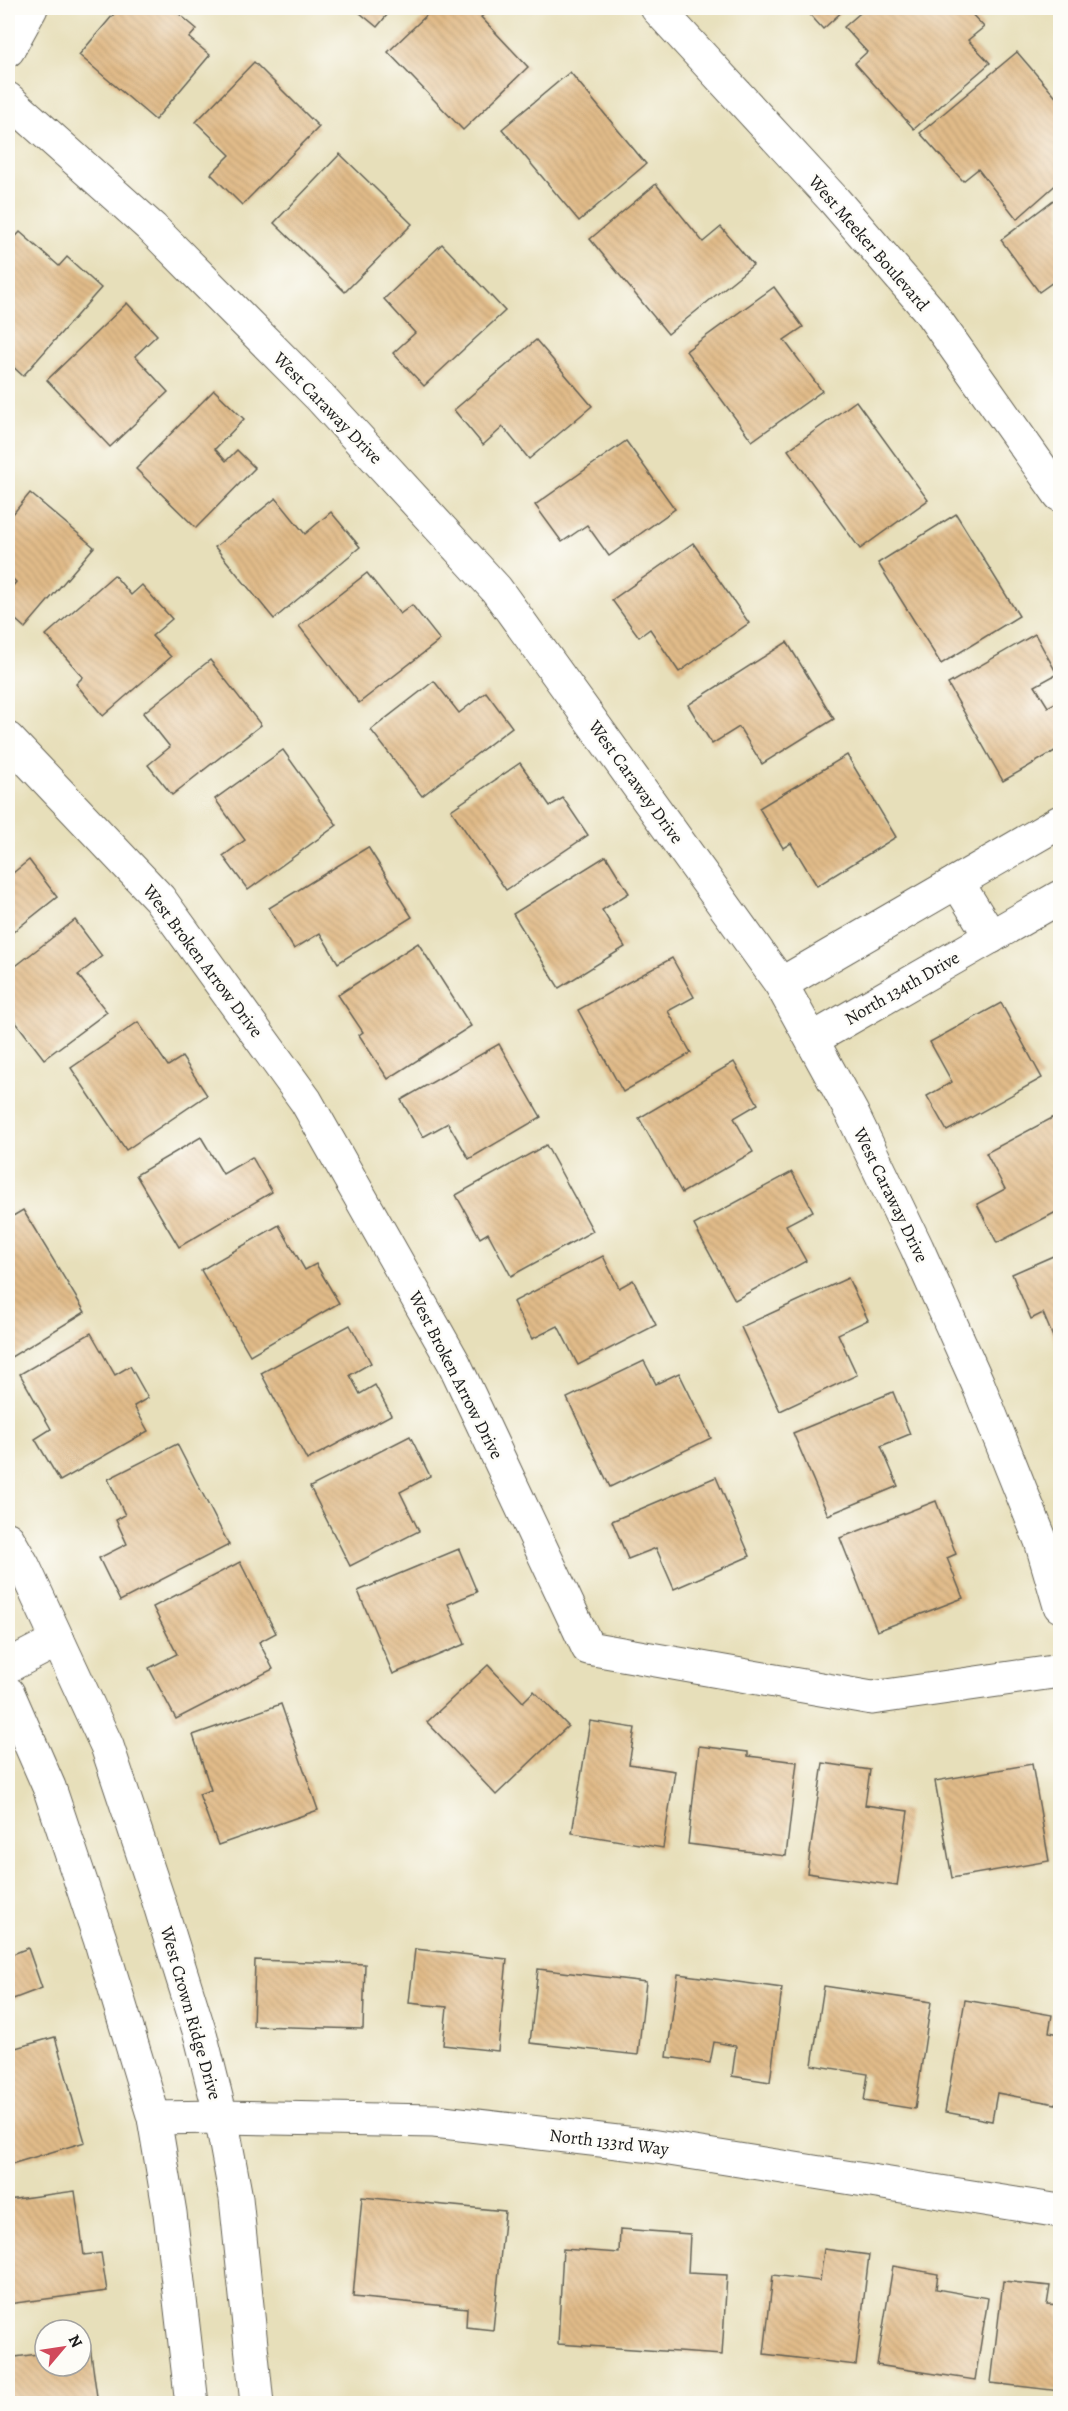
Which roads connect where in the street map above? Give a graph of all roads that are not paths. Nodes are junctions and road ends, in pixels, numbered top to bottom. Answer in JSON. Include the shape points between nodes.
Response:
{"nodes":[{"id":1,"x":31,"y":8,"type":"edge"},
{"id":2,"x":657,"y":8,"type":"edge"},
{"id":3,"x":8,"y":50,"type":"edge"},
{"id":4,"x":8,"y":99,"type":"edge"},
{"id":5,"x":1060,"y":495,"type":"edge"},
{"id":6,"x":8,"y":739,"type":"edge"},
{"id":7,"x":1060,"y":822,"type":"edge"},
{"id":8,"x":957,"y":882,"type":"junction"},
{"id":9,"x":1060,"y":897,"type":"edge"},
{"id":10,"x":991,"y":937,"type":"junction"},
{"id":11,"x":781,"y":984,"type":"junction"},
{"id":12,"x":813,"y":1039,"type":"junction"},
{"id":13,"x":8,"y":1539,"type":"edge"},
{"id":14,"x":1060,"y":1606,"type":"edge"},
{"id":15,"x":58,"y":1640,"type":"junction"},
{"id":16,"x":8,"y":1666,"type":"edge"},
{"id":17,"x":1060,"y":1671,"type":"edge"},
{"id":18,"x":8,"y":1693,"type":"edge"},
{"id":19,"x":220,"y":2117,"type":"junction"},
{"id":20,"x":154,"y":2118,"type":"junction"},
{"id":21,"x":1060,"y":2211,"type":"edge"},
{"id":22,"x":192,"y":2403,"type":"edge"},
{"id":23,"x":257,"y":2403,"type":"edge"}],
"edges":[{"from":1,"to":3,"type":"street"},
{"from":2,"to":5,"type":"street","name":"West Meeker Boulevard","via":[[834,200],[928,309]]},
{"from":4,"to":11,"type":"street","name":"West Caraway Drive","via":[[161,236],[320,397],[496,589]]},
{"from":6,"to":17,"type":"street","name":"West Broken Arrow Drive","via":[[159,898],[306,1101],[454,1363],[588,1647],[872,1698]]},
{"from":7,"to":8,"type":"street"},
{"from":8,"to":10,"type":"street"},
{"from":8,"to":11,"type":"street"},
{"from":9,"to":10,"type":"street","name":"North 134th Drive"},
{"from":10,"to":12,"type":"street","name":"North 134th Drive"},
{"from":11,"to":12,"type":"street","name":"West Caraway Drive"},
{"from":12,"to":14,"type":"street","name":"West Caraway Drive","via":[[917,1248],[978,1384],[1041,1541]]},
{"from":13,"to":15,"type":"street","name":"West Crown Ridge Drive"},
{"from":15,"to":16,"type":"street"},
{"from":15,"to":19,"type":"street","name":"West Crown Ridge Drive","via":[[114,1768],[201,2037]]},
{"from":18,"to":20,"type":"street","via":[[50,1787]]},
{"from":19,"to":20,"type":"street","name":"North 133rd Way"},
{"from":19,"to":21,"type":"street","name":"North 133rd Way","via":[[434,2121],[644,2145]]},
{"from":19,"to":23,"type":"street","name":"West Crown Ridge Drive","via":[[236,2198]]},
{"from":20,"to":22,"type":"street","via":[[170,2213]]}]}
